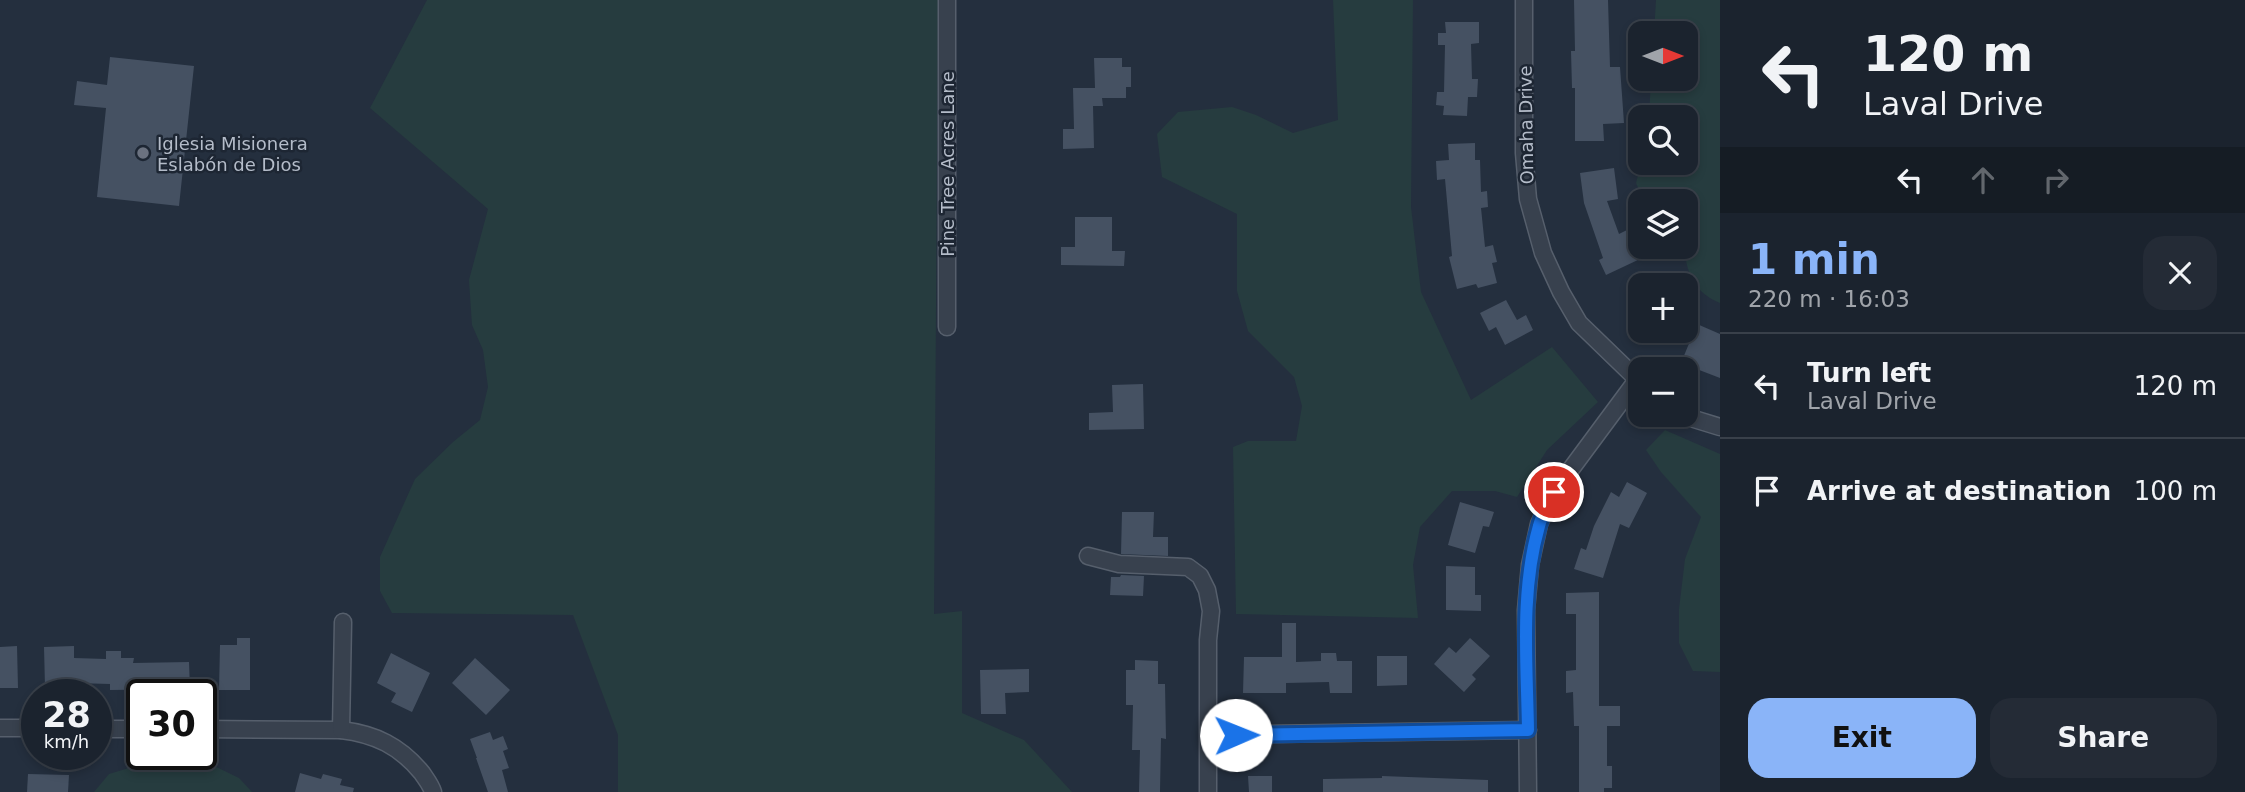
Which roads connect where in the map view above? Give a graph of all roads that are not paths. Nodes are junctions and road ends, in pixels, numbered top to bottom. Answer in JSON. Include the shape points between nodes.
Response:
{"nodes":[{"id":1,"x":947,"y":0,"type":"edge"},
{"id":2,"x":1524,"y":0,"type":"edge"},
{"id":3,"x":947,"y":327,"type":"dead end"},
{"id":4,"x":1628,"y":371,"type":"edge"},
{"id":5,"x":1628,"y":394,"type":"edge"},
{"id":6,"x":1698,"y":420,"type":"edge"},
{"id":7,"x":1720,"y":427,"type":"edge"},
{"id":8,"x":1087,"y":556,"type":"dead end"},
{"id":9,"x":343,"y":622,"type":"dead end"},
{"id":10,"x":0,"y":728,"type":"edge"},
{"id":11,"x":21,"y":728,"type":"edge"},
{"id":12,"x":217,"y":729,"type":"edge"},
{"id":13,"x":341,"y":730,"type":"junction"},
{"id":14,"x":1528,"y":730,"type":"junction"},
{"id":15,"x":1209,"y":735,"type":"junction"},
{"id":16,"x":433,"y":792,"type":"edge"},
{"id":17,"x":1208,"y":792,"type":"edge"},
{"id":18,"x":1528,"y":792,"type":"edge"}],
"edges":[{"from":1,"to":3,"type":"street","name":"Pine Tree Acres Lane"},
{"from":2,"to":4,"type":"street","name":"Omaha Drive","via":[[1528,199],[1544,253],[1579,323]]},
{"from":5,"to":14,"type":"street","via":[[1554,492],[1539,524],[1526,610]]},
{"from":6,"to":7,"type":"street"},
{"from":8,"to":15,"type":"street","via":[[1119,564],[1188,567],[1200,576],[1211,611]]},
{"from":9,"to":13,"type":"street"},
{"from":10,"to":11,"type":"street"},
{"from":12,"to":13,"type":"street"},
{"from":13,"to":16,"type":"street","via":[[385,741],[409,757]]},
{"from":14,"to":15,"type":"street"},
{"from":14,"to":18,"type":"street"},
{"from":15,"to":17,"type":"street"}]}
